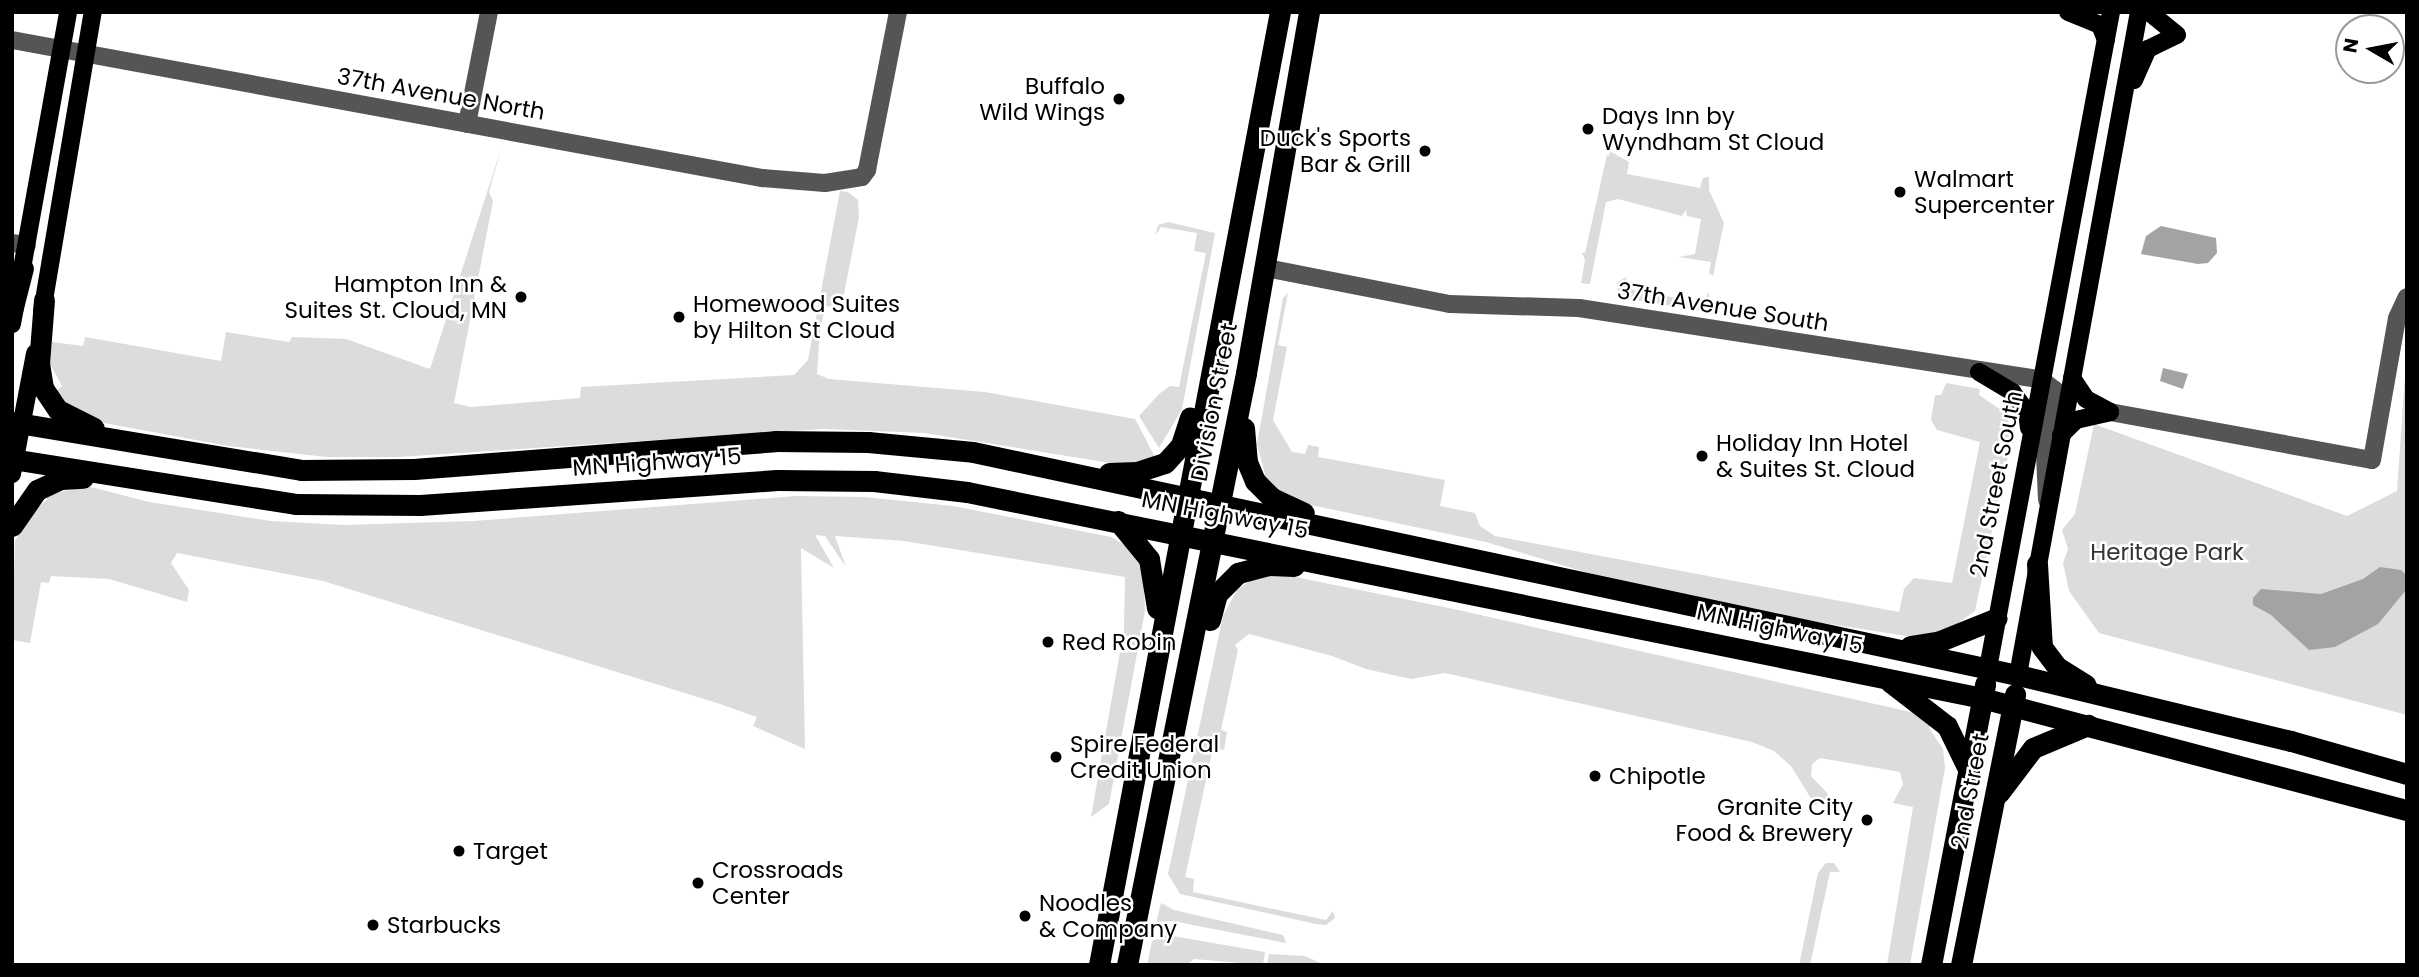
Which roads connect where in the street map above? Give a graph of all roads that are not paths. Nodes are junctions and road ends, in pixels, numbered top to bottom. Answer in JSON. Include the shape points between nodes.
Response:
{"nodes":[{"id":1,"x":68,"y":12,"type":"edge"},
{"id":2,"x":93,"y":12,"type":"edge"},
{"id":3,"x":489,"y":12,"type":"edge"},
{"id":4,"x":898,"y":12,"type":"edge"},
{"id":5,"x":1280,"y":12,"type":"edge"},
{"id":6,"x":1309,"y":12,"type":"edge"},
{"id":7,"x":2068,"y":12,"type":"edge"},
{"id":8,"x":2110,"y":12,"type":"edge"},
{"id":9,"x":2139,"y":12,"type":"edge"},
{"id":10,"x":2149,"y":12,"type":"edge"},
{"id":11,"x":12,"y":40,"type":"edge"},
{"id":12,"x":2106,"y":40,"type":"junction"},
{"id":13,"x":61,"y":49,"type":"junction"},
{"id":14,"x":87,"y":54,"type":"junction"},
{"id":15,"x":2120,"y":112,"type":"junction"},
{"id":16,"x":467,"y":124,"type":"junction"},
{"id":17,"x":20,"y":244,"type":"edge"},
{"id":18,"x":23,"y":268,"type":"junction"},
{"id":19,"x":1266,"y":268,"type":"junction"},
{"id":20,"x":2407,"y":298,"type":"edge"},
{"id":21,"x":44,"y":300,"type":"junction"},
{"id":22,"x":12,"y":312,"type":"edge"},
{"id":23,"x":1220,"y":323,"type":"junction"},
{"id":24,"x":12,"y":324,"type":"edge"},
{"id":25,"x":1979,"y":372,"type":"junction"},
{"id":26,"x":1247,"y":373,"type":"junction"},
{"id":27,"x":2072,"y":378,"type":"junction"},
{"id":28,"x":2042,"y":380,"type":"junction"},
{"id":29,"x":2110,"y":412,"type":"junction"},
{"id":30,"x":2061,"y":435,"type":"junction"},
{"id":31,"x":2030,"y":443,"type":"junction"},
{"id":32,"x":15,"y":447,"type":"edge"},
{"id":33,"x":201,"y":456,"type":"junction"},
{"id":34,"x":1068,"y":473,"type":"junction"},
{"id":35,"x":158,"y":484,"type":"junction"},
{"id":36,"x":1186,"y":498,"type":"junction"},
{"id":37,"x":1221,"y":504,"type":"junction"},
{"id":38,"x":2048,"y":504,"type":"junction"},
{"id":39,"x":1118,"y":521,"type":"junction"},
{"id":40,"x":12,"y":526,"type":"edge"},
{"id":41,"x":1331,"y":527,"type":"junction"},
{"id":42,"x":1179,"y":533,"type":"junction"},
{"id":43,"x":1213,"y":540,"type":"junction"},
{"id":44,"x":2038,"y":564,"type":"junction"},
{"id":45,"x":1352,"y":567,"type":"junction"},
{"id":46,"x":1997,"y":618,"type":"junction"},
{"id":47,"x":1160,"y":632,"type":"junction"},
{"id":48,"x":1897,"y":648,"type":"junction"},
{"id":49,"x":1988,"y":668,"type":"junction"},
{"id":50,"x":2018,"y":675,"type":"junction"},
{"id":51,"x":1883,"y":677,"type":"junction"},
{"id":52,"x":2099,"y":694,"type":"junction"},
{"id":53,"x":1982,"y":698,"type":"junction"},
{"id":54,"x":2013,"y":705,"type":"junction"},
{"id":55,"x":2088,"y":725,"type":"junction"},
{"id":56,"x":1174,"y":738,"type":"junction"},
{"id":57,"x":1969,"y":772,"type":"junction"},
{"id":58,"x":2403,"y":773,"type":"edge"},
{"id":59,"x":1996,"y":798,"type":"junction"},
{"id":60,"x":2407,"y":810,"type":"edge"},
{"id":61,"x":1098,"y":965,"type":"edge"},
{"id":62,"x":1127,"y":965,"type":"edge"},
{"id":63,"x":1931,"y":965,"type":"edge"},
{"id":64,"x":1961,"y":965,"type":"edge"}],
"edges":[{"from":1,"to":13,"type":"main road"},
{"from":2,"to":14,"type":"main road"},
{"from":3,"to":16,"type":"street"},
{"from":4,"to":16,"type":"street","name":"37th Avenue North","via":[[862,177],[825,183],[778,181]]},
{"from":5,"to":23,"type":"highway","name":"Division Street"},
{"from":6,"to":19,"type":"highway","name":"Division Street"},
{"from":7,"to":12,"type":"main road","via":[[2100,25]]},
{"from":8,"to":12,"type":"main road","name":"2nd Street South"},
{"from":9,"to":15,"type":"main road"},
{"from":10,"to":15,"type":"main road","via":[[2177,35],[2148,49]]},
{"from":11,"to":13,"type":"street","name":"37th Avenue North"},
{"from":12,"to":28,"type":"main road","name":"2nd Street South"},
{"from":13,"to":14,"type":"street","name":"37th Avenue North"},
{"from":13,"to":17,"type":"main road"},
{"from":14,"to":16,"type":"street","name":"37th Avenue North"},
{"from":14,"to":21,"type":"main road"},
{"from":15,"to":27,"type":"main road"},
{"from":17,"to":18,"type":"main road"},
{"from":18,"to":22,"type":"highway"},
{"from":18,"to":24,"type":"main road"},
{"from":19,"to":25,"type":"street","name":"37th Avenue South","via":[[1450,304],[1579,308]]},
{"from":19,"to":26,"type":"highway","name":"Division Street"},
{"from":20,"to":29,"type":"street","via":[[2397,318],[2372,460]]},
{"from":21,"to":32,"type":"main road"},
{"from":21,"to":33,"type":"highway","via":[[39,372],[53,405],[86,425]]},
{"from":23,"to":34,"type":"highway","via":[[1201,358],[1188,426],[1172,457],[1137,472]]},
{"from":23,"to":36,"type":"highway","name":"Division Street"},
{"from":25,"to":28,"type":"street","name":"37th Avenue South"},
{"from":25,"to":31,"type":"main road","via":[[2001,382],[2022,403]]},
{"from":26,"to":37,"type":"highway","name":"Division Street"},
{"from":26,"to":41,"type":"highway","via":[[1244,446],[1253,478],[1272,498]]},
{"from":27,"to":29,"type":"main road","via":[[2086,399]]},
{"from":27,"to":30,"type":"main road"},
{"from":28,"to":31,"type":"main road","name":"2nd Street South"},
{"from":28,"to":38,"type":"street","via":[[2054,390],[2045,454]]},
{"from":29,"to":30,"type":"main road","via":[[2076,420]]},
{"from":30,"to":38,"type":"main road"},
{"from":31,"to":46,"type":"main road","name":"2nd Street South"},
{"from":32,"to":33,"type":"highway","name":"MN Highway 15"},
{"from":32,"to":35,"type":"highway","name":"MN Highway 15"},
{"from":33,"to":34,"type":"highway","name":"MN Highway 15","via":[[301,470],[365,471],[826,441],[973,452]]},
{"from":34,"to":36,"type":"highway","name":"MN Highway 15"},
{"from":35,"to":39,"type":"highway","name":"MN Highway 15","via":[[295,504],[360,506],[776,480],[874,481],[967,492]]},
{"from":35,"to":40,"type":"highway","via":[[78,478],[51,482],[26,500]]},
{"from":36,"to":37,"type":"highway","name":"MN Highway 15"},
{"from":36,"to":42,"type":"highway","name":"Division Street"},
{"from":37,"to":41,"type":"highway","name":"MN Highway 15"},
{"from":37,"to":43,"type":"highway","name":"Division Street"},
{"from":38,"to":44,"type":"main road"},
{"from":39,"to":42,"type":"highway","name":"MN Highway 15"},
{"from":39,"to":47,"type":"highway","via":[[1149,559]]},
{"from":41,"to":48,"type":"highway","name":"MN Highway 15"},
{"from":42,"to":43,"type":"highway","name":"MN Highway 15"},
{"from":42,"to":47,"type":"highway","name":"Division Street"},
{"from":43,"to":45,"type":"highway","name":"MN Highway 15"},
{"from":43,"to":56,"type":"highway","name":"Division Street"},
{"from":44,"to":50,"type":"main road"},
{"from":44,"to":52,"type":"highway","via":[[2042,647],[2057,667]]},
{"from":45,"to":51,"type":"highway","name":"MN Highway 15"},
{"from":45,"to":56,"type":"highway","via":[[1267,565],[1248,568],[1227,581],[1212,607],[1195,698]]},
{"from":46,"to":48,"type":"highway","via":[[1940,641]]},
{"from":46,"to":49,"type":"main road","name":"2nd Street South"},
{"from":47,"to":61,"type":"highway","name":"Division Street"},
{"from":48,"to":49,"type":"highway","name":"MN Highway 15"},
{"from":49,"to":50,"type":"highway","name":"MN Highway 15"},
{"from":49,"to":53,"type":"highway","name":"2nd Street South"},
{"from":50,"to":52,"type":"highway","name":"MN Highway 15"},
{"from":50,"to":54,"type":"highway","name":"2nd Street"},
{"from":51,"to":53,"type":"highway","name":"MN Highway 15"},
{"from":51,"to":57,"type":"highway","via":[[1947,726]]},
{"from":52,"to":58,"type":"highway","name":"MN Highway 15"},
{"from":53,"to":54,"type":"highway","name":"MN Highway 15"},
{"from":53,"to":57,"type":"highway","name":"2nd Street South"},
{"from":54,"to":55,"type":"highway","name":"MN Highway 15"},
{"from":54,"to":59,"type":"highway","name":"2nd Street"},
{"from":55,"to":59,"type":"highway","via":[[2033,748]]},
{"from":55,"to":60,"type":"highway","name":"MN Highway 15"},
{"from":56,"to":62,"type":"highway","name":"Division Street"},
{"from":57,"to":63,"type":"highway","name":"2nd Street South"},
{"from":59,"to":64,"type":"highway","name":"2nd Street"}]}
